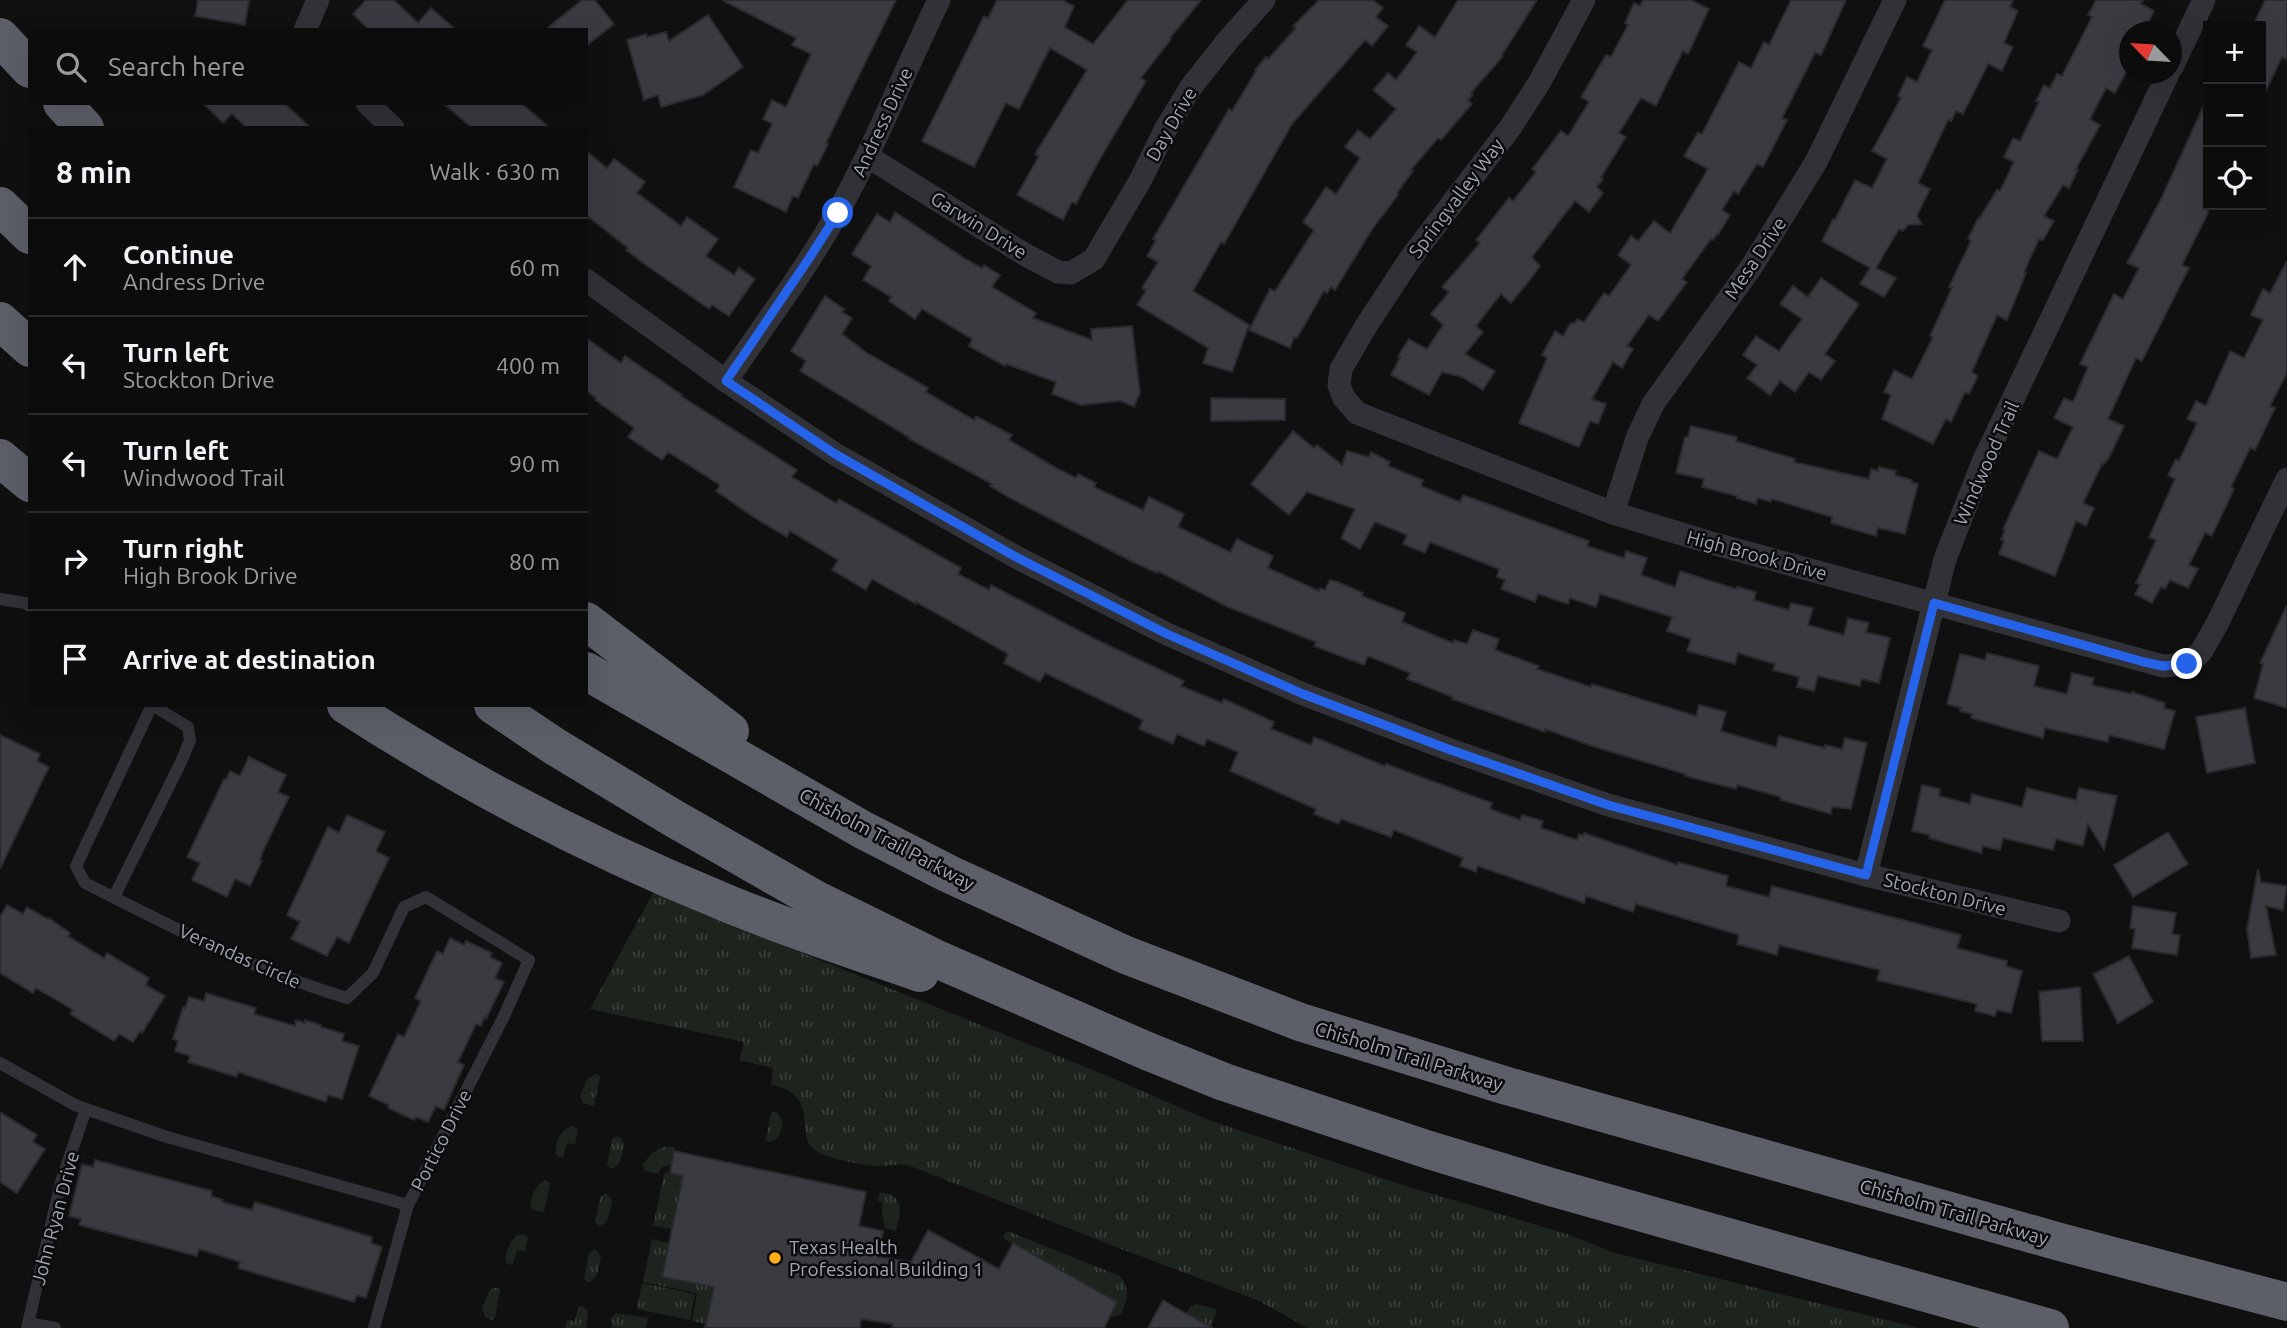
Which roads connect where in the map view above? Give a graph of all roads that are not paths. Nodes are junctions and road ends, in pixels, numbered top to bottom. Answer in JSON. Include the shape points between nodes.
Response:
{"nodes":[{"id":1,"x":318,"y":0,"type":"edge"},
{"id":2,"x":939,"y":0,"type":"edge"},
{"id":3,"x":1264,"y":0,"type":"edge"},
{"id":4,"x":1584,"y":0,"type":"edge"},
{"id":5,"x":1895,"y":0,"type":"edge"},
{"id":6,"x":2204,"y":0,"type":"edge"},
{"id":7,"x":306,"y":28,"type":"edge"},
{"id":8,"x":0,"y":37,"type":"edge"},
{"id":9,"x":2182,"y":46,"type":"edge"},
{"id":10,"x":28,"y":67,"type":"edge"},
{"id":11,"x":2163,"y":84,"type":"edge"},
{"id":12,"x":64,"y":105,"type":"edge"},
{"id":13,"x":369,"y":105,"type":"edge"},
{"id":14,"x":83,"y":126,"type":"edge"},
{"id":15,"x":391,"y":126,"type":"edge"},
{"id":16,"x":867,"y":156,"type":"junction"},
{"id":17,"x":0,"y":206,"type":"edge"},
{"id":18,"x":28,"y":233,"type":"edge"},
{"id":19,"x":1094,"y":260,"type":"joint"},
{"id":20,"x":588,"y":281,"type":"edge"},
{"id":21,"x":0,"y":321,"type":"edge"},
{"id":22,"x":28,"y":346,"type":"edge"},
{"id":23,"x":726,"y":381,"type":"junction"},
{"id":24,"x":1344,"y":398,"type":"joint"},
{"id":25,"x":0,"y":458,"type":"edge"},
{"id":26,"x":2287,"y":479,"type":"edge"},
{"id":27,"x":28,"y":481,"type":"edge"},
{"id":28,"x":1613,"y":513,"type":"junction"},
{"id":29,"x":0,"y":599,"type":"edge"},
{"id":30,"x":1934,"y":603,"type":"junction"},
{"id":31,"x":28,"y":605,"type":"edge"},
{"id":32,"x":588,"y":623,"type":"edge"},
{"id":33,"x":588,"y":672,"type":"edge"},
{"id":34,"x":151,"y":707,"type":"edge"},
{"id":35,"x":155,"y":707,"type":"edge"},
{"id":36,"x":349,"y":707,"type":"edge"},
{"id":37,"x":495,"y":707,"type":"edge"},
{"id":38,"x":863,"y":830,"type":"junction"},
{"id":39,"x":1866,"y":875,"type":"junction"},
{"id":40,"x":114,"y":897,"type":"junction"},
{"id":41,"x":2059,"y":921,"type":"dead end"},
{"id":42,"x":529,"y":960,"type":"joint"},
{"id":43,"x":1118,"y":1039,"type":"junction"},
{"id":44,"x":0,"y":1063,"type":"edge"},
{"id":45,"x":86,"y":1110,"type":"junction"},
{"id":46,"x":408,"y":1205,"type":"junction"},
{"id":47,"x":2287,"y":1302,"type":"edge"},
{"id":48,"x":27,"y":1325,"type":"edge"},
{"id":49,"x":55,"y":1328,"type":"edge"},
{"id":50,"x":374,"y":1328,"type":"edge"},
{"id":51,"x":2050,"y":1328,"type":"edge"}],
"edges":[{"from":1,"to":7,"type":"street"},
{"from":2,"to":16,"type":"street","name":"Andress Drive"},
{"from":3,"to":19,"type":"street","name":"Day Drive","via":[[1191,87]]},
{"from":4,"to":24,"type":"street","name":"Springvalley Way","via":[[1510,128],[1412,256],[1366,326],[1341,369],[1339,385]]},
{"from":5,"to":28,"type":"street","name":"Mesa Drive","via":[[1816,162],[1752,266],[1653,404]]},
{"from":6,"to":9,"type":"street"},
{"from":8,"to":10,"type":"highway"},
{"from":11,"to":30,"type":"street","name":"Windwood Trail","via":[[1983,462],[1945,559]]},
{"from":12,"to":14,"type":"highway"},
{"from":13,"to":15,"type":"street"},
{"from":16,"to":19,"type":"street","name":"Garwin Drive","via":[[1058,272],[1071,273]]},
{"from":16,"to":23,"type":"street","name":"Andress Drive","via":[[838,213]]},
{"from":17,"to":18,"type":"highway"},
{"from":20,"to":23,"type":"street","name":"Stockton Drive"},
{"from":21,"to":22,"type":"highway"},
{"from":23,"to":39,"type":"street","name":"Stockton Drive","via":[[835,454],[1016,557],[1167,634],[1303,694],[1608,805]]},
{"from":24,"to":28,"type":"street","name":"High Brook Drive","via":[[1357,413]]},
{"from":25,"to":27,"type":"highway"},
{"from":26,"to":30,"type":"street","name":"High Brook Drive","via":[[2202,652],[2187,664],[2144,662]]},
{"from":28,"to":30,"type":"street","name":"High Brook Drive"},
{"from":29,"to":31,"type":"lane"},
{"from":30,"to":39,"type":"street","name":"Windwood Trail"},
{"from":32,"to":38,"type":"highway"},
{"from":33,"to":38,"type":"highway","name":"Chisholm Trail Parkway"},
{"from":34,"to":40,"type":"lane","name":"Verandas Circle","via":[[76,866],[85,883]]},
{"from":35,"to":40,"type":"lane","via":[[188,727],[190,740]]},
{"from":36,"to":43,"type":"highway","via":[[538,816],[712,897],[852,950]]},
{"from":37,"to":43,"type":"highway","via":[[673,818],[815,899]]},
{"from":38,"to":47,"type":"highway","name":"Chisholm Trail Parkway","via":[[1126,955],[1300,1022],[1507,1086]]},
{"from":39,"to":41,"type":"street","name":"Stockton Drive"},
{"from":40,"to":42,"type":"lane","name":"Verandas Circle","via":[[217,949],[347,998],[373,973],[404,907],[426,897]]},
{"from":42,"to":46,"type":"lane","name":"Portico Drive"},
{"from":43,"to":51,"type":"highway","via":[[1224,1082],[1441,1154]]},
{"from":44,"to":45,"type":"lane"},
{"from":45,"to":46,"type":"lane"},
{"from":45,"to":48,"type":"lane","name":"John Ryan Drive","via":[[61,1182]]},
{"from":46,"to":50,"type":"lane","name":"Portico Drive"},
{"from":48,"to":49,"type":"lane"}]}
